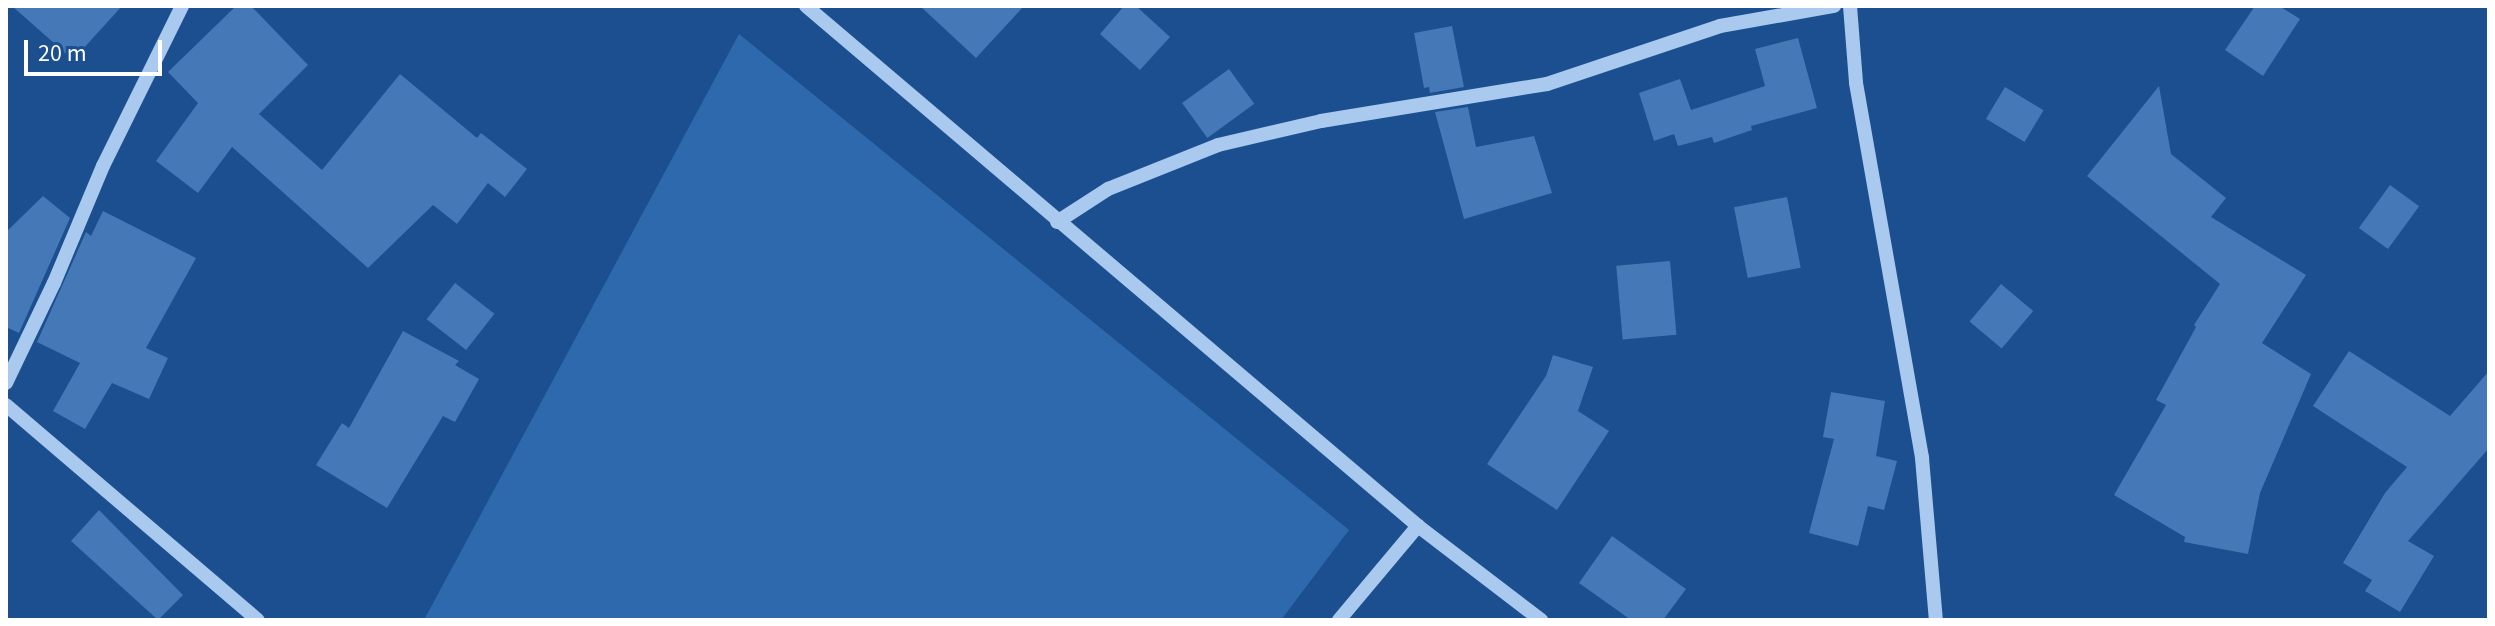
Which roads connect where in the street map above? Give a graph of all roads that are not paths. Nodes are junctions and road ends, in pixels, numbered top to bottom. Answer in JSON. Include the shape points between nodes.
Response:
{"nodes":[{"id":1,"x":182,"y":6,"type":"edge"},
{"id":2,"x":806,"y":6,"type":"edge"},
{"id":3,"x":1834,"y":6,"type":"edge"},
{"id":4,"x":1850,"y":6,"type":"edge"},
{"id":5,"x":1057,"y":222,"type":"junction"},
{"id":6,"x":6,"y":383,"type":"edge"},
{"id":7,"x":6,"y":405,"type":"edge"},
{"id":8,"x":1418,"y":526,"type":"junction"},
{"id":9,"x":258,"y":620,"type":"edge"},
{"id":10,"x":1339,"y":620,"type":"edge"},
{"id":11,"x":1541,"y":620,"type":"edge"},
{"id":12,"x":1936,"y":620,"type":"edge"}],
"edges":[{"from":1,"to":6,"type":"street"},
{"from":2,"to":5,"type":"street"},
{"from":3,"to":5,"type":"street","via":[[1720,26],[1547,84],[1321,121],[1218,145],[1108,189]]},
{"from":4,"to":12,"type":"street","via":[[1856,83],[1922,458]]},
{"from":5,"to":8,"type":"street"},
{"from":7,"to":9,"type":"street"},
{"from":8,"to":10,"type":"street"},
{"from":8,"to":11,"type":"street"}]}
